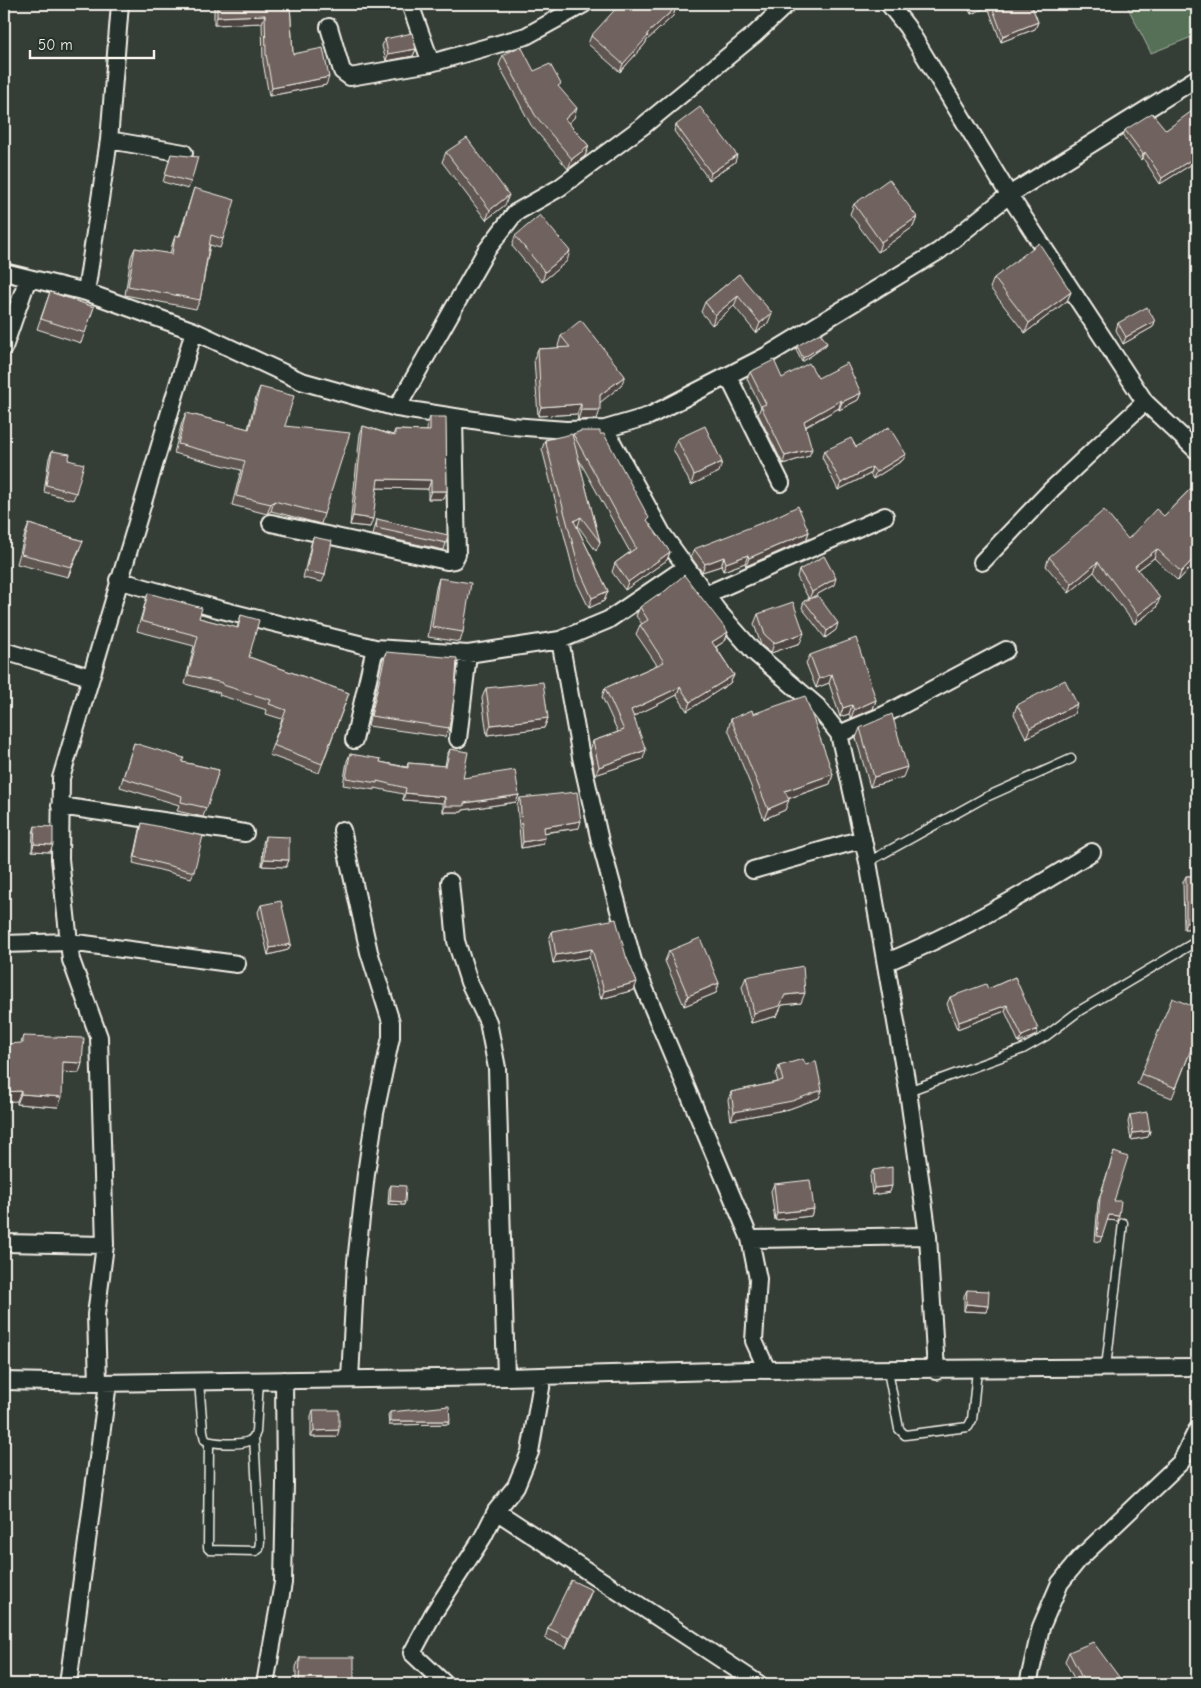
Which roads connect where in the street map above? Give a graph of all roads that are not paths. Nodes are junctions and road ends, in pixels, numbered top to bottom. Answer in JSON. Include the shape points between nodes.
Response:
{"nodes":[{"id":1,"x":120,"y":4,"type":"edge"},
{"id":2,"x":410,"y":4,"type":"edge"},
{"id":3,"x":584,"y":4,"type":"edge"},
{"id":4,"x":787,"y":4,"type":"edge"},
{"id":5,"x":889,"y":4,"type":"edge"},
{"id":6,"x":329,"y":27,"type":"dead end"},
{"id":7,"x":431,"y":63,"type":"junction"},
{"id":8,"x":1197,"y":79,"type":"edge"},
{"id":9,"x":109,"y":140,"type":"junction"},
{"id":10,"x":184,"y":153,"type":"edge"},
{"id":11,"x":1009,"y":194,"type":"junction"},
{"id":12,"x":4,"y":272,"type":"edge"},
{"id":13,"x":28,"y":278,"type":"junction"},
{"id":14,"x":86,"y":292,"type":"junction"},
{"id":15,"x":194,"y":331,"type":"junction"},
{"id":16,"x":4,"y":347,"type":"edge"},
{"id":17,"x":728,"y":376,"type":"junction"},
{"id":18,"x":1145,"y":402,"type":"junction"},
{"id":19,"x":397,"y":408,"type":"junction"},
{"id":20,"x":454,"y":418,"type":"junction"},
{"id":21,"x":605,"y":429,"type":"junction"},
{"id":22,"x":1197,"y":451,"type":"edge"},
{"id":23,"x":781,"y":483,"type":"dead end"},
{"id":24,"x":885,"y":516,"type":"dead end"},
{"id":25,"x":271,"y":523,"type":"dead end"},
{"id":26,"x":982,"y":562,"type":"dead end"},
{"id":27,"x":686,"y":567,"type":"junction"},
{"id":28,"x":118,"y":580,"type":"junction"},
{"id":29,"x":706,"y":594,"type":"junction"},
{"id":30,"x":560,"y":640,"type":"junction"},
{"id":31,"x":375,"y":648,"type":"junction"},
{"id":32,"x":1006,"y":650,"type":"dead end"},
{"id":33,"x":4,"y":651,"type":"edge"},
{"id":34,"x":468,"y":654,"type":"junction"},
{"id":35,"x":90,"y":677,"type":"junction"},
{"id":36,"x":840,"y":734,"type":"junction"},
{"id":37,"x":458,"y":739,"type":"dead end"},
{"id":38,"x":354,"y":740,"type":"dead end"},
{"id":39,"x":1071,"y":759,"type":"dead end"},
{"id":40,"x":60,"y":806,"type":"junction"},
{"id":41,"x":342,"y":830,"type":"dead end"},
{"id":42,"x":245,"y":833,"type":"dead end"},
{"id":43,"x":863,"y":839,"type":"junction"},
{"id":44,"x":1092,"y":852,"type":"dead end"},
{"id":45,"x":868,"y":862,"type":"junction"},
{"id":46,"x":753,"y":870,"type":"dead end"},
{"id":47,"x":450,"y":882,"type":"dead end"},
{"id":48,"x":69,"y":942,"type":"junction"},
{"id":49,"x":4,"y":944,"type":"edge"},
{"id":50,"x":1192,"y":944,"type":"dead end"},
{"id":51,"x":886,"y":962,"type":"junction"},
{"id":52,"x":237,"y":964,"type":"dead end"},
{"id":53,"x":908,"y":1091,"type":"junction"},
{"id":54,"x":1123,"y":1223,"type":"dead end"},
{"id":55,"x":928,"y":1236,"type":"junction"},
{"id":56,"x":750,"y":1239,"type":"junction"},
{"id":57,"x":4,"y":1243,"type":"edge"},
{"id":58,"x":105,"y":1245,"type":"junction"},
{"id":59,"x":1106,"y":1367,"type":"junction"},
{"id":60,"x":1197,"y":1367,"type":"edge"},
{"id":61,"x":767,"y":1370,"type":"junction"},
{"id":62,"x":977,"y":1370,"type":"junction"},
{"id":63,"x":888,"y":1371,"type":"junction"},
{"id":64,"x":936,"y":1371,"type":"junction"},
{"id":65,"x":543,"y":1376,"type":"junction"},
{"id":66,"x":506,"y":1377,"type":"junction"},
{"id":67,"x":350,"y":1379,"type":"junction"},
{"id":68,"x":259,"y":1380,"type":"junction"},
{"id":69,"x":284,"y":1380,"type":"junction"},
{"id":70,"x":4,"y":1381,"type":"edge"},
{"id":71,"x":199,"y":1382,"type":"junction"},
{"id":72,"x":103,"y":1383,"type":"junction"},
{"id":73,"x":1197,"y":1430,"type":"edge"},
{"id":74,"x":254,"y":1437,"type":"junction"},
{"id":75,"x":209,"y":1442,"type":"junction"},
{"id":76,"x":496,"y":1511,"type":"junction"},
{"id":77,"x":68,"y":1684,"type":"edge"},
{"id":78,"x":265,"y":1684,"type":"edge"},
{"id":79,"x":445,"y":1684,"type":"edge"},
{"id":80,"x":759,"y":1684,"type":"edge"},
{"id":81,"x":1028,"y":1684,"type":"edge"}],
"edges":[{"from":1,"to":9,"type":"street"},
{"from":2,"to":7,"type":"street"},
{"from":3,"to":7,"type":"street","via":[[526,36]]},
{"from":4,"to":19,"type":"street","via":[[643,126],[559,188],[516,213],[486,251]]},
{"from":5,"to":11,"type":"street","via":[[907,27]]},
{"from":6,"to":7,"type":"street","via":[[342,71],[350,77]]},
{"from":8,"to":11,"type":"street"},
{"from":9,"to":10,"type":"street"},
{"from":9,"to":14,"type":"street"},
{"from":11,"to":17,"type":"street","via":[[939,251]]},
{"from":11,"to":18,"type":"street"},
{"from":12,"to":13,"type":"street"},
{"from":13,"to":14,"type":"street"},
{"from":13,"to":16,"type":"street"},
{"from":14,"to":15,"type":"street"},
{"from":15,"to":19,"type":"street","via":[[300,381]]},
{"from":15,"to":28,"type":"street"},
{"from":17,"to":21,"type":"street","via":[[649,416]]},
{"from":17,"to":23,"type":"street"},
{"from":18,"to":22,"type":"street"},
{"from":18,"to":26,"type":"street","via":[[1052,489]]},
{"from":19,"to":20,"type":"street"},
{"from":20,"to":21,"type":"street","via":[[566,430]]},
{"from":20,"to":25,"type":"street","via":[[457,554],[454,560]]},
{"from":21,"to":27,"type":"street","via":[[663,535]]},
{"from":24,"to":29,"type":"street"},
{"from":27,"to":29,"type":"street"},
{"from":27,"to":30,"type":"street","via":[[608,620]]},
{"from":28,"to":31,"type":"street"},
{"from":28,"to":35,"type":"street"},
{"from":29,"to":36,"type":"street","via":[[754,652],[817,706]]},
{"from":30,"to":34,"type":"street"},
{"from":30,"to":56,"type":"street","via":[[600,841],[633,960]]},
{"from":31,"to":34,"type":"street"},
{"from":31,"to":38,"type":"street"},
{"from":32,"to":36,"type":"street","via":[[884,715]]},
{"from":33,"to":35,"type":"street"},
{"from":34,"to":37,"type":"street"},
{"from":35,"to":40,"type":"street","via":[[61,778]]},
{"from":36,"to":43,"type":"street"},
{"from":39,"to":45,"type":"lane","via":[[984,798]]},
{"from":40,"to":42,"type":"street"},
{"from":40,"to":48,"type":"street","via":[[60,858]]},
{"from":41,"to":67,"type":"street","via":[[369,952],[391,1022],[365,1183],[356,1262]]},
{"from":43,"to":45,"type":"street"},
{"from":43,"to":46,"type":"street"},
{"from":44,"to":51,"type":"street","via":[[1022,896]]},
{"from":45,"to":51,"type":"street"},
{"from":47,"to":66,"type":"street","via":[[456,941],[469,982],[488,1022],[497,1068]]},
{"from":48,"to":49,"type":"street"},
{"from":48,"to":52,"type":"street"},
{"from":48,"to":58,"type":"street","via":[[72,960],[99,1037]]},
{"from":50,"to":53,"type":"lane","via":[[1079,1011],[1023,1049]]},
{"from":51,"to":53,"type":"street"},
{"from":53,"to":55,"type":"street"},
{"from":54,"to":59,"type":"lane"},
{"from":55,"to":56,"type":"street"},
{"from":55,"to":64,"type":"street"},
{"from":56,"to":61,"type":"street","via":[[758,1279],[754,1341]]},
{"from":57,"to":58,"type":"street"},
{"from":58,"to":72,"type":"street","via":[[96,1315]]},
{"from":59,"to":60,"type":"street"},
{"from":59,"to":62,"type":"street"},
{"from":61,"to":63,"type":"street"},
{"from":61,"to":65,"type":"street"},
{"from":62,"to":63,"type":"lane","via":[[972,1420],[968,1427],[905,1434],[899,1429]]},
{"from":62,"to":64,"type":"street"},
{"from":63,"to":64,"type":"street"},
{"from":65,"to":66,"type":"street"},
{"from":65,"to":76,"type":"street","via":[[530,1452],[516,1486]]},
{"from":66,"to":67,"type":"street"},
{"from":67,"to":69,"type":"street"},
{"from":68,"to":69,"type":"street"},
{"from":68,"to":71,"type":"street"},
{"from":68,"to":74,"type":"lane"},
{"from":69,"to":78,"type":"street","via":[[283,1583]]},
{"from":70,"to":72,"type":"street"},
{"from":71,"to":72,"type":"street"},
{"from":71,"to":75,"type":"lane","via":[[203,1431],[205,1440]]},
{"from":72,"to":77,"type":"street"},
{"from":73,"to":81,"type":"street","via":[[1181,1462],[1079,1558],[1060,1582],[1041,1628]]},
{"from":74,"to":75,"type":"lane","via":[[248,1441]]},
{"from":74,"to":75,"type":"lane","via":[[260,1542],[256,1550],[208,1548]]},
{"from":76,"to":79,"type":"street","via":[[412,1653]]},
{"from":76,"to":80,"type":"street"}]}
